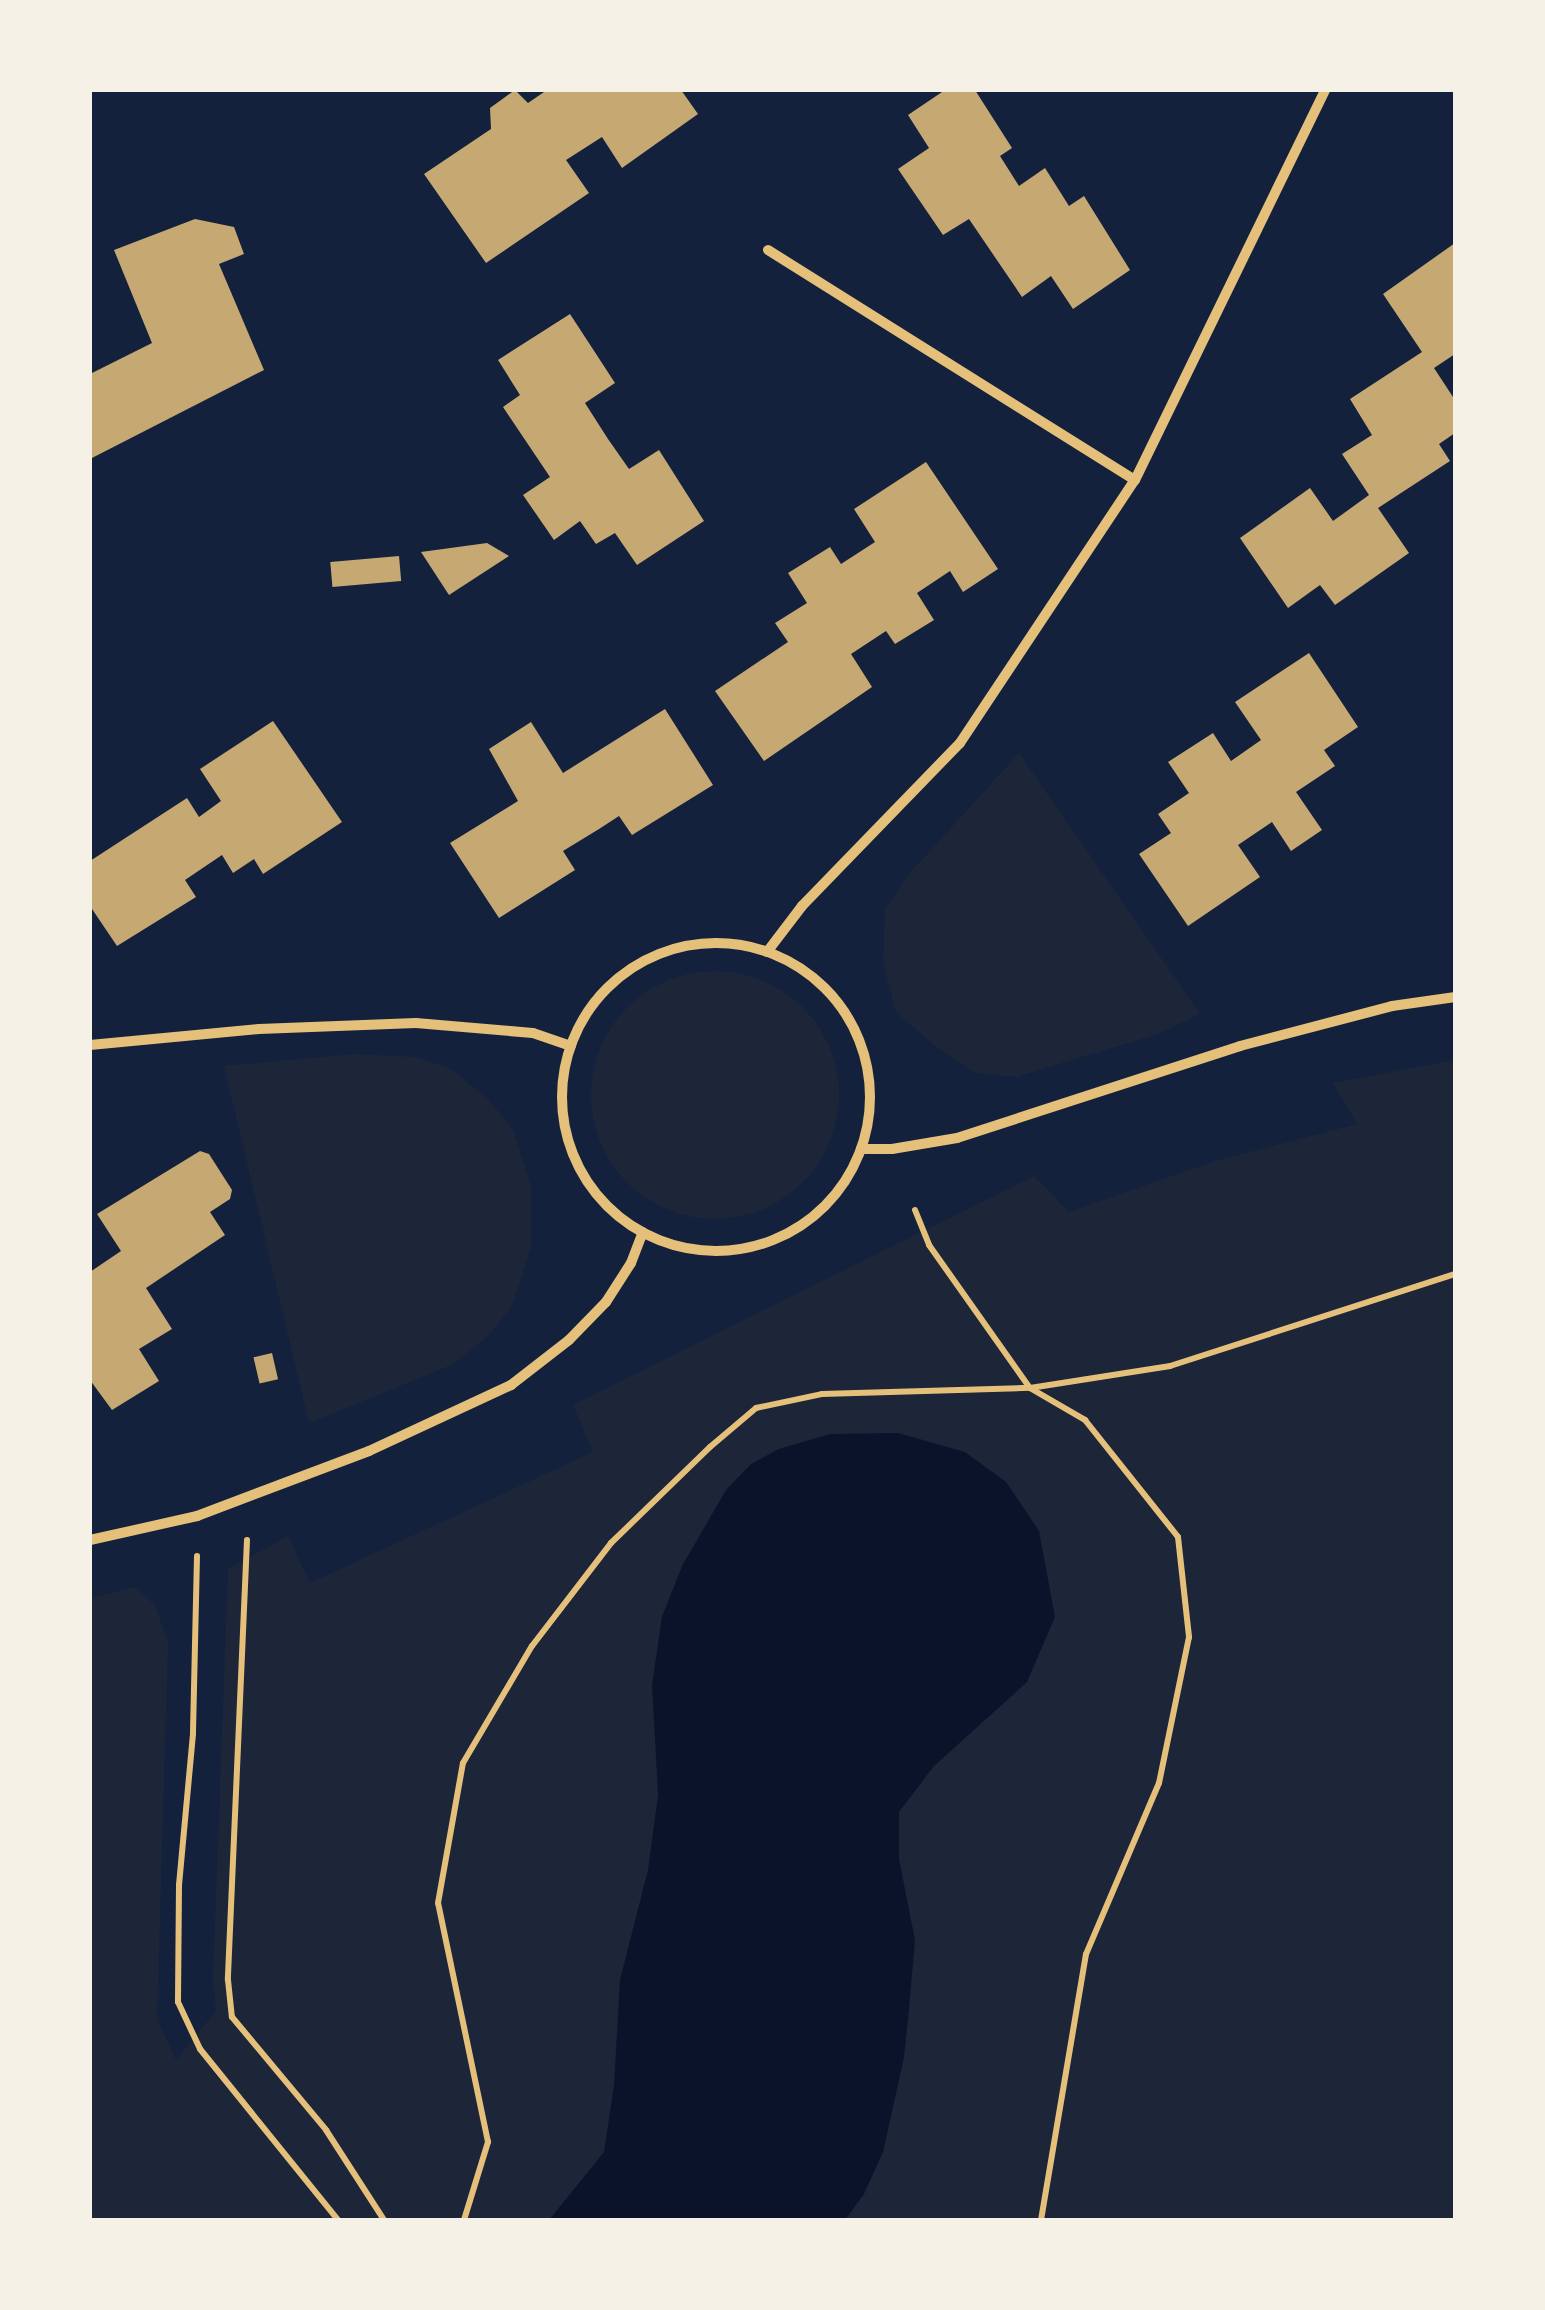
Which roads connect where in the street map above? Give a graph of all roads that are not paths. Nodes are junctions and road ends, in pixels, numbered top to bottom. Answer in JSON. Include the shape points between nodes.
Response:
{"nodes":[{"id":1,"x":1325,"y":90,"type":"edge"},
{"id":2,"x":768,"y":250,"type":"dead end"},
{"id":3,"x":1135,"y":480,"type":"junction"},
{"id":4,"x":767,"y":952,"type":"junction"},
{"id":5,"x":1455,"y":996,"type":"edge"},
{"id":6,"x":90,"y":1045,"type":"edge"},
{"id":7,"x":572,"y":1046,"type":"junction"},
{"id":8,"x":862,"y":1148,"type":"junction"},
{"id":9,"x":642,"y":1232,"type":"junction"},
{"id":10,"x":90,"y":1540,"type":"edge"}],
"edges":[{"from":1,"to":3,"type":"street"},
{"from":2,"to":3,"type":"street"},
{"from":3,"to":4,"type":"street","via":[[960,743],[802,906]]},
{"from":4,"to":7,"type":"street","via":[[720,942],[650,958],[610,986]]},
{"from":4,"to":8,"type":"street","via":[[828,991],[856,1031],[869,1077]]},
{"from":5,"to":8,"type":"street","via":[[1240,1046],[957,1138],[892,1150]]},
{"from":6,"to":7,"type":"street","via":[[416,1023],[516,1030]]},
{"from":7,"to":9,"type":"street","via":[[562,1093],[573,1152],[604,1202]]},
{"from":8,"to":9,"type":"street","via":[[822,1208],[760,1244],[688,1248]]},
{"from":9,"to":10,"type":"street","via":[[606,1302],[511,1385],[369,1451],[214,1509]]}]}
